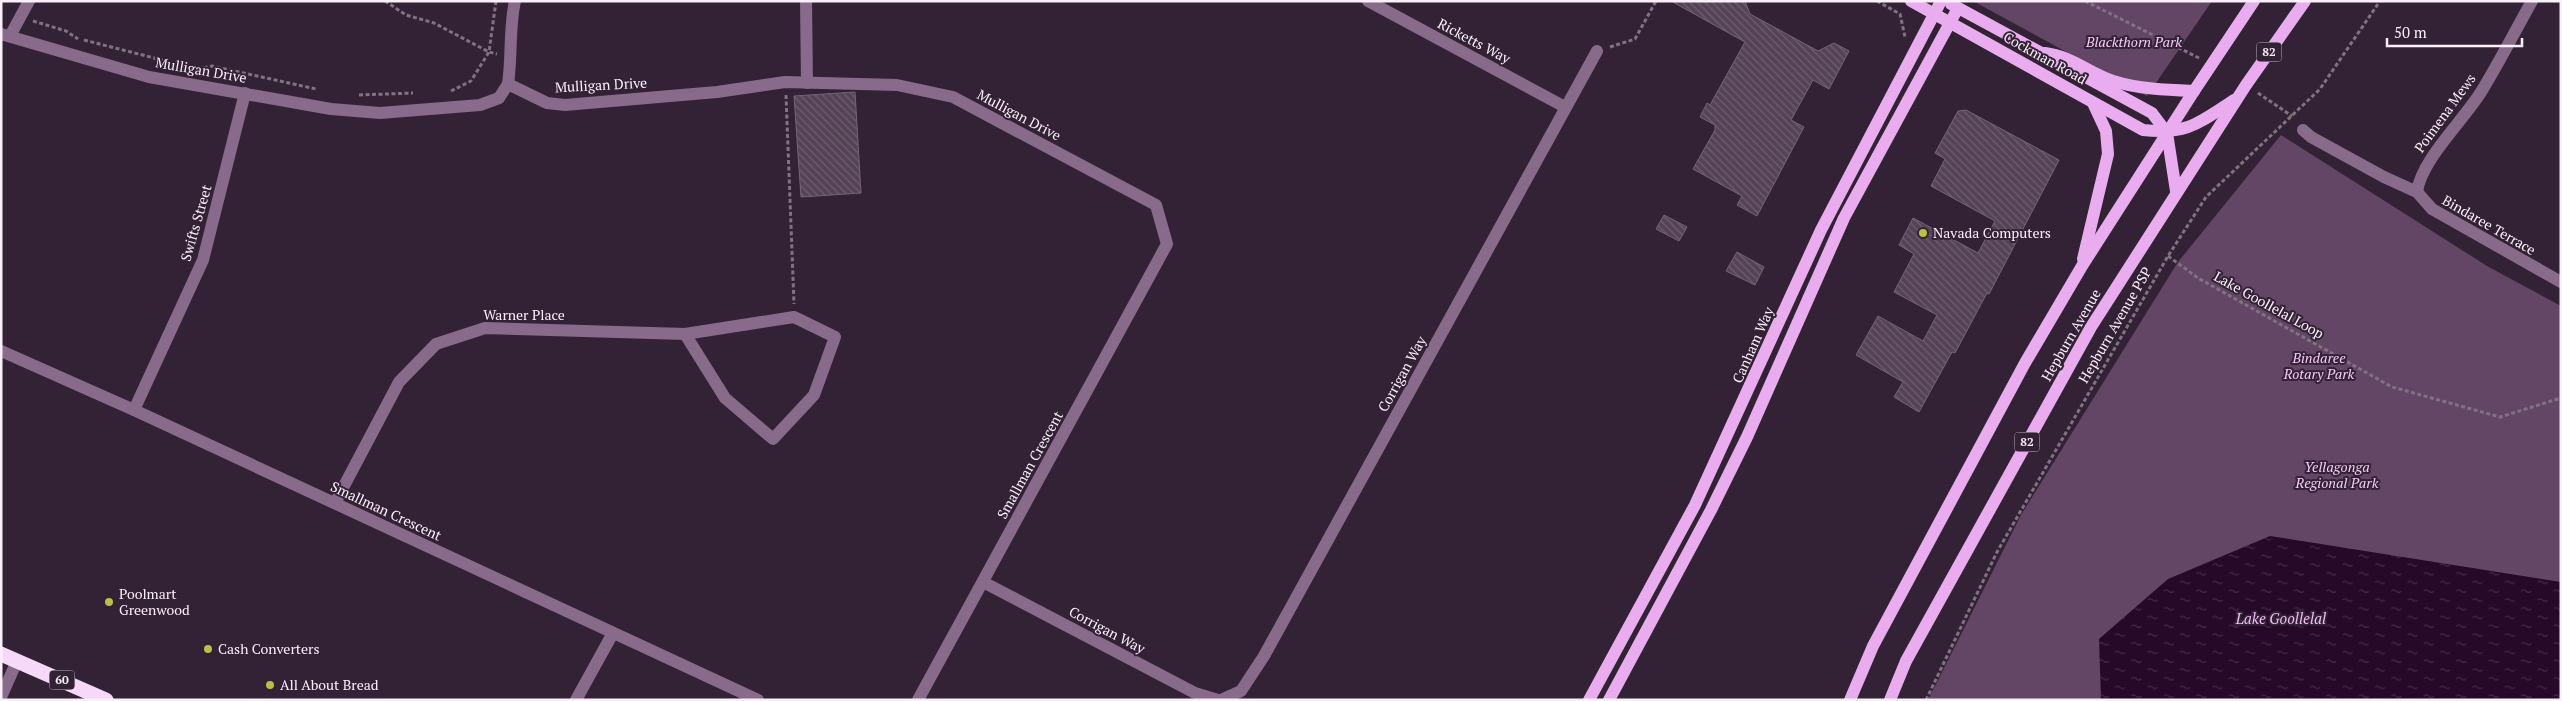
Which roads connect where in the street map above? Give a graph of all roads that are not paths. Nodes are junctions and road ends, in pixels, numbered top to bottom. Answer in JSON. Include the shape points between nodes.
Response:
{"nodes":[{"id":1,"x":29,"y":1,"type":"edge"},
{"id":2,"x":515,"y":1,"type":"edge"},
{"id":3,"x":806,"y":1,"type":"edge"},
{"id":4,"x":1368,"y":1,"type":"edge"},
{"id":5,"x":1911,"y":1,"type":"edge"},
{"id":6,"x":1941,"y":1,"type":"edge"},
{"id":7,"x":1946,"y":1,"type":"edge"},
{"id":8,"x":2254,"y":1,"type":"edge"},
{"id":9,"x":2305,"y":1,"type":"edge"},
{"id":10,"x":2532,"y":1,"type":"edge"},
{"id":11,"x":1958,"y":8,"type":"junction"},
{"id":12,"x":1934,"y":14,"type":"junction"},
{"id":13,"x":1950,"y":22,"type":"junction"},
{"id":14,"x":6,"y":35,"type":"edge"},
{"id":15,"x":1597,"y":51,"type":"road end"},
{"id":16,"x":2036,"y":51,"type":"junction"},
{"id":17,"x":807,"y":83,"type":"junction"},
{"id":18,"x":508,"y":84,"type":"junction"},
{"id":19,"x":2194,"y":91,"type":"junction"},
{"id":20,"x":246,"y":93,"type":"junction"},
{"id":21,"x":2238,"y":97,"type":"junction"},
{"id":22,"x":2093,"y":102,"type":"junction"},
{"id":23,"x":1565,"y":107,"type":"junction"},
{"id":24,"x":2304,"y":130,"type":"dead end"},
{"id":25,"x":2167,"y":132,"type":"junction"},
{"id":26,"x":2176,"y":191,"type":"junction"},
{"id":27,"x":2418,"y":192,"type":"junction"},
{"id":28,"x":1167,"y":244,"type":"joint"},
{"id":29,"x":2082,"y":266,"type":"junction"},
{"id":30,"x":2561,"y":282,"type":"edge"},
{"id":31,"x":685,"y":334,"type":"junction"},
{"id":32,"x":1,"y":351,"type":"edge"},
{"id":33,"x":134,"y":410,"type":"junction"},
{"id":34,"x":335,"y":503,"type":"junction"},
{"id":35,"x":983,"y":582,"type":"junction"},
{"id":36,"x":613,"y":633,"type":"junction"},
{"id":37,"x":1,"y":654,"type":"edge"},
{"id":38,"x":17,"y":660,"type":"junction"},
{"id":39,"x":1,"y":697,"type":"edge"},
{"id":40,"x":106,"y":700,"type":"edge"},
{"id":41,"x":576,"y":700,"type":"edge"},
{"id":42,"x":758,"y":700,"type":"edge"},
{"id":43,"x":918,"y":700,"type":"edge"},
{"id":44,"x":1220,"y":700,"type":"edge"},
{"id":45,"x":1589,"y":700,"type":"edge"},
{"id":46,"x":1609,"y":700,"type":"edge"},
{"id":47,"x":1850,"y":700,"type":"edge"},
{"id":48,"x":1890,"y":700,"type":"edge"}],
"edges":[{"from":1,"to":14,"type":"street"},
{"from":2,"to":18,"type":"street","via":[[511,17],[512,59]]},
{"from":3,"to":17,"type":"street"},
{"from":4,"to":23,"type":"street","name":"Ricketts Way"},
{"from":5,"to":12,"type":"main road","name":"Cockman Road"},
{"from":6,"to":12,"type":"main road","name":"Canham Way"},
{"from":7,"to":11,"type":"main road","name":"Cockman Road"},
{"from":8,"to":19,"type":"main road","name":"Hepburn Avenue"},
{"from":9,"to":21,"type":"main road","name":"Hepburn Avenue","number":"82"},
{"from":10,"to":27,"type":"street","name":"Poimena Mews","via":[[2482,91],[2425,167]]},
{"from":11,"to":13,"type":"main road"},
{"from":11,"to":16,"type":"main road","name":"Cockman Road"},
{"from":12,"to":13,"type":"main road","name":"Cockman Road"},
{"from":12,"to":45,"type":"main road","name":"Canham Way","via":[[1821,230],[1695,506]]},
{"from":13,"to":22,"type":"main road","name":"Cockman Road"},
{"from":13,"to":46,"type":"main road","via":[[1844,218],[1747,437]]},
{"from":14,"to":20,"type":"street","name":"Mulligan Drive","via":[[149,77]]},
{"from":15,"to":23,"type":"street","name":"Corrigan Way"},
{"from":16,"to":19,"type":"main road","via":[[2061,55],[2113,81]]},
{"from":16,"to":25,"type":"main road","name":"Cockman Road","via":[[2152,114]]},
{"from":17,"to":18,"type":"street","name":"Mulligan Drive","via":[[786,82],[718,92],[564,105],[547,103]]},
{"from":17,"to":28,"type":"street","name":"Mulligan Drive","via":[[897,85],[953,97],[1156,205]]},
{"from":18,"to":20,"type":"street","name":"Mulligan Drive","via":[[499,98],[480,105],[380,113],[331,109]]},
{"from":19,"to":25,"type":"main road","name":"Hepburn Avenue"},
{"from":20,"to":33,"type":"street","name":"Swifts Street","via":[[203,260]]},
{"from":21,"to":25,"type":"main road","name":"Cockman Road","via":[[2197,125]]},
{"from":21,"to":26,"type":"main road","name":"Hepburn Avenue","number":"82"},
{"from":22,"to":25,"type":"main road","name":"Cockman Road","via":[[2143,130]]},
{"from":22,"to":29,"type":"main road","via":[[2106,131],[2108,154]]},
{"from":23,"to":44,"type":"street","name":"Corrigan Way","via":[[1264,656],[1241,691]]},
{"from":24,"to":27,"type":"street","name":"Bindaree Terrace","via":[[2384,177]]},
{"from":25,"to":26,"type":"main road"},
{"from":25,"to":29,"type":"main road","name":"Hepburn Avenue"},
{"from":26,"to":48,"type":"main road","name":"Hepburn Avenue","number":"82","via":[[2090,327],[1906,661]]},
{"from":27,"to":30,"type":"street","name":"Bindaree Terrace","via":[[2432,209]]},
{"from":28,"to":35,"type":"street","name":"Smallman Crescent"},
{"from":29,"to":47,"type":"main road","name":"Hepburn Avenue","via":[[2025,363],[1878,637]]},
{"from":31,"to":31,"type":"street","name":"Warner Place","via":[[794,317],[835,337],[814,395],[774,439],[726,398]]},
{"from":31,"to":34,"type":"street","name":"Warner Place","via":[[485,328],[436,344],[399,382]]},
{"from":32,"to":33,"type":"street","name":"Smallman Crescent"},
{"from":33,"to":34,"type":"street","name":"Smallman Crescent"},
{"from":34,"to":36,"type":"street","name":"Smallman Crescent"},
{"from":35,"to":43,"type":"street","name":"Smallman Crescent"},
{"from":35,"to":44,"type":"street","name":"Corrigan Way","via":[[1195,693]]},
{"from":36,"to":41,"type":"street"},
{"from":36,"to":42,"type":"street","name":"Smallman Crescent"},
{"from":37,"to":38,"type":"highway","number":"60"},
{"from":38,"to":39,"type":"street"},
{"from":38,"to":40,"type":"highway","number":"60"}]}
